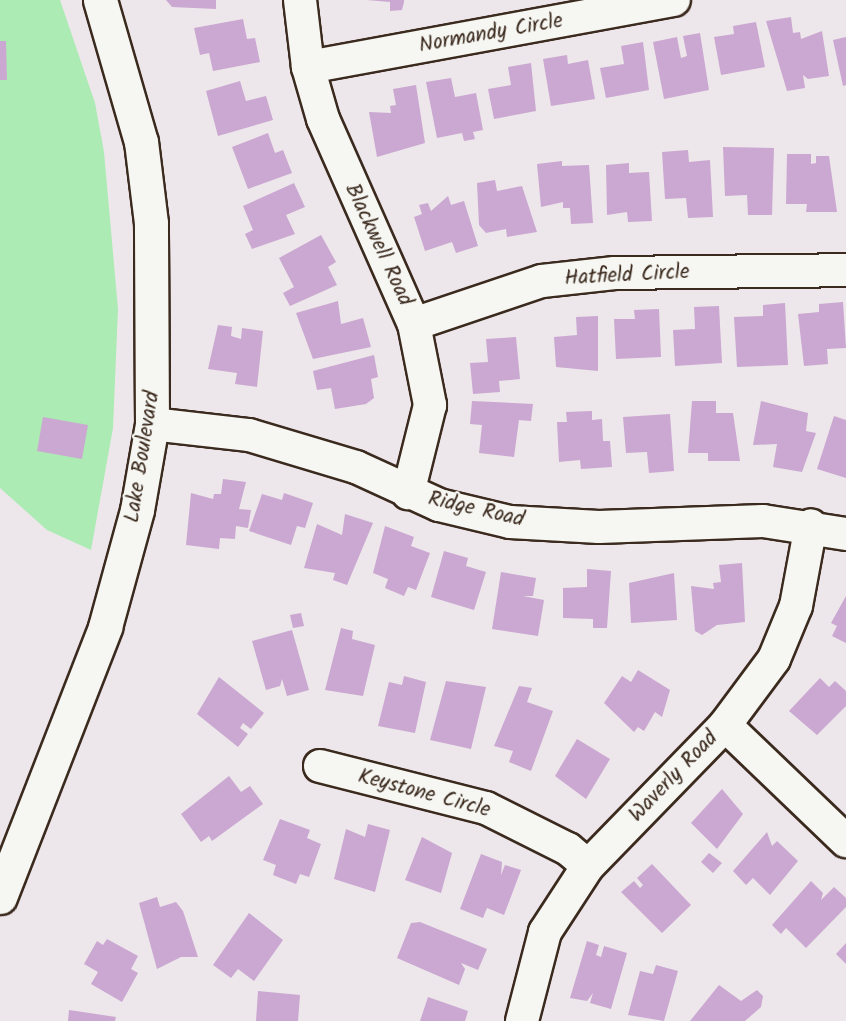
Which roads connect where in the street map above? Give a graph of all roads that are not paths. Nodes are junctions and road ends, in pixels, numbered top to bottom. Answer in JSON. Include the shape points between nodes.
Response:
{"nodes":[{"id":1,"x":100,"y":0,"type":"edge"},
{"id":2,"x":300,"y":0,"type":"edge"},
{"id":3,"x":674,"y":0,"type":"edge"},
{"id":4,"x":308,"y":67,"type":"junction"},
{"id":5,"x":846,"y":270,"type":"edge"},
{"id":6,"x":414,"y":324,"type":"junction"},
{"id":7,"x":152,"y":424,"type":"junction"},
{"id":8,"x":408,"y":493,"type":"junction"},
{"id":9,"x":811,"y":525,"type":"junction"},
{"id":10,"x":846,"y":534,"type":"edge"},
{"id":11,"x":725,"y":725,"type":"junction"},
{"id":12,"x":320,"y":765,"type":"dead end"},
{"id":13,"x":846,"y":841,"type":"edge"},
{"id":14,"x":588,"y":866,"type":"junction"},
{"id":15,"x":0,"y":897,"type":"edge"},
{"id":16,"x":522,"y":1021,"type":"edge"}],
"edges":[{"from":1,"to":7,"type":"main road","name":"Lake Boulevard","via":[[119,50],[144,165],[153,291]]},
{"from":2,"to":4,"type":"street","name":"Blackwell Road"},
{"from":3,"to":4,"type":"street","name":"Normandy Circle"},
{"from":4,"to":6,"type":"street","name":"Blackwell Road","via":[[347,178]]},
{"from":5,"to":6,"type":"street","name":"Hatfield Circle","via":[[615,273],[542,281]]},
{"from":6,"to":8,"type":"street","name":"Blackwell Road","via":[[430,405]]},
{"from":7,"to":8,"type":"street","name":"Ridge Road","via":[[249,435],[356,467]]},
{"from":7,"to":15,"type":"main road","name":"Lake Boulevard","via":[[137,510],[105,627]]},
{"from":8,"to":9,"type":"street","name":"Ridge Road","via":[[510,522]]},
{"from":9,"to":10,"type":"street","name":"Ridge Road"},
{"from":9,"to":11,"type":"street","name":"Waverly Road","via":[[796,606],[774,659]]},
{"from":11,"to":13,"type":"street"},
{"from":11,"to":14,"type":"street","name":"Waverly Road"},
{"from":12,"to":14,"type":"street","name":"Keystone Circle","via":[[486,808],[568,849]]},
{"from":14,"to":16,"type":"street","name":"Waverly Road","via":[[545,932]]}]}
